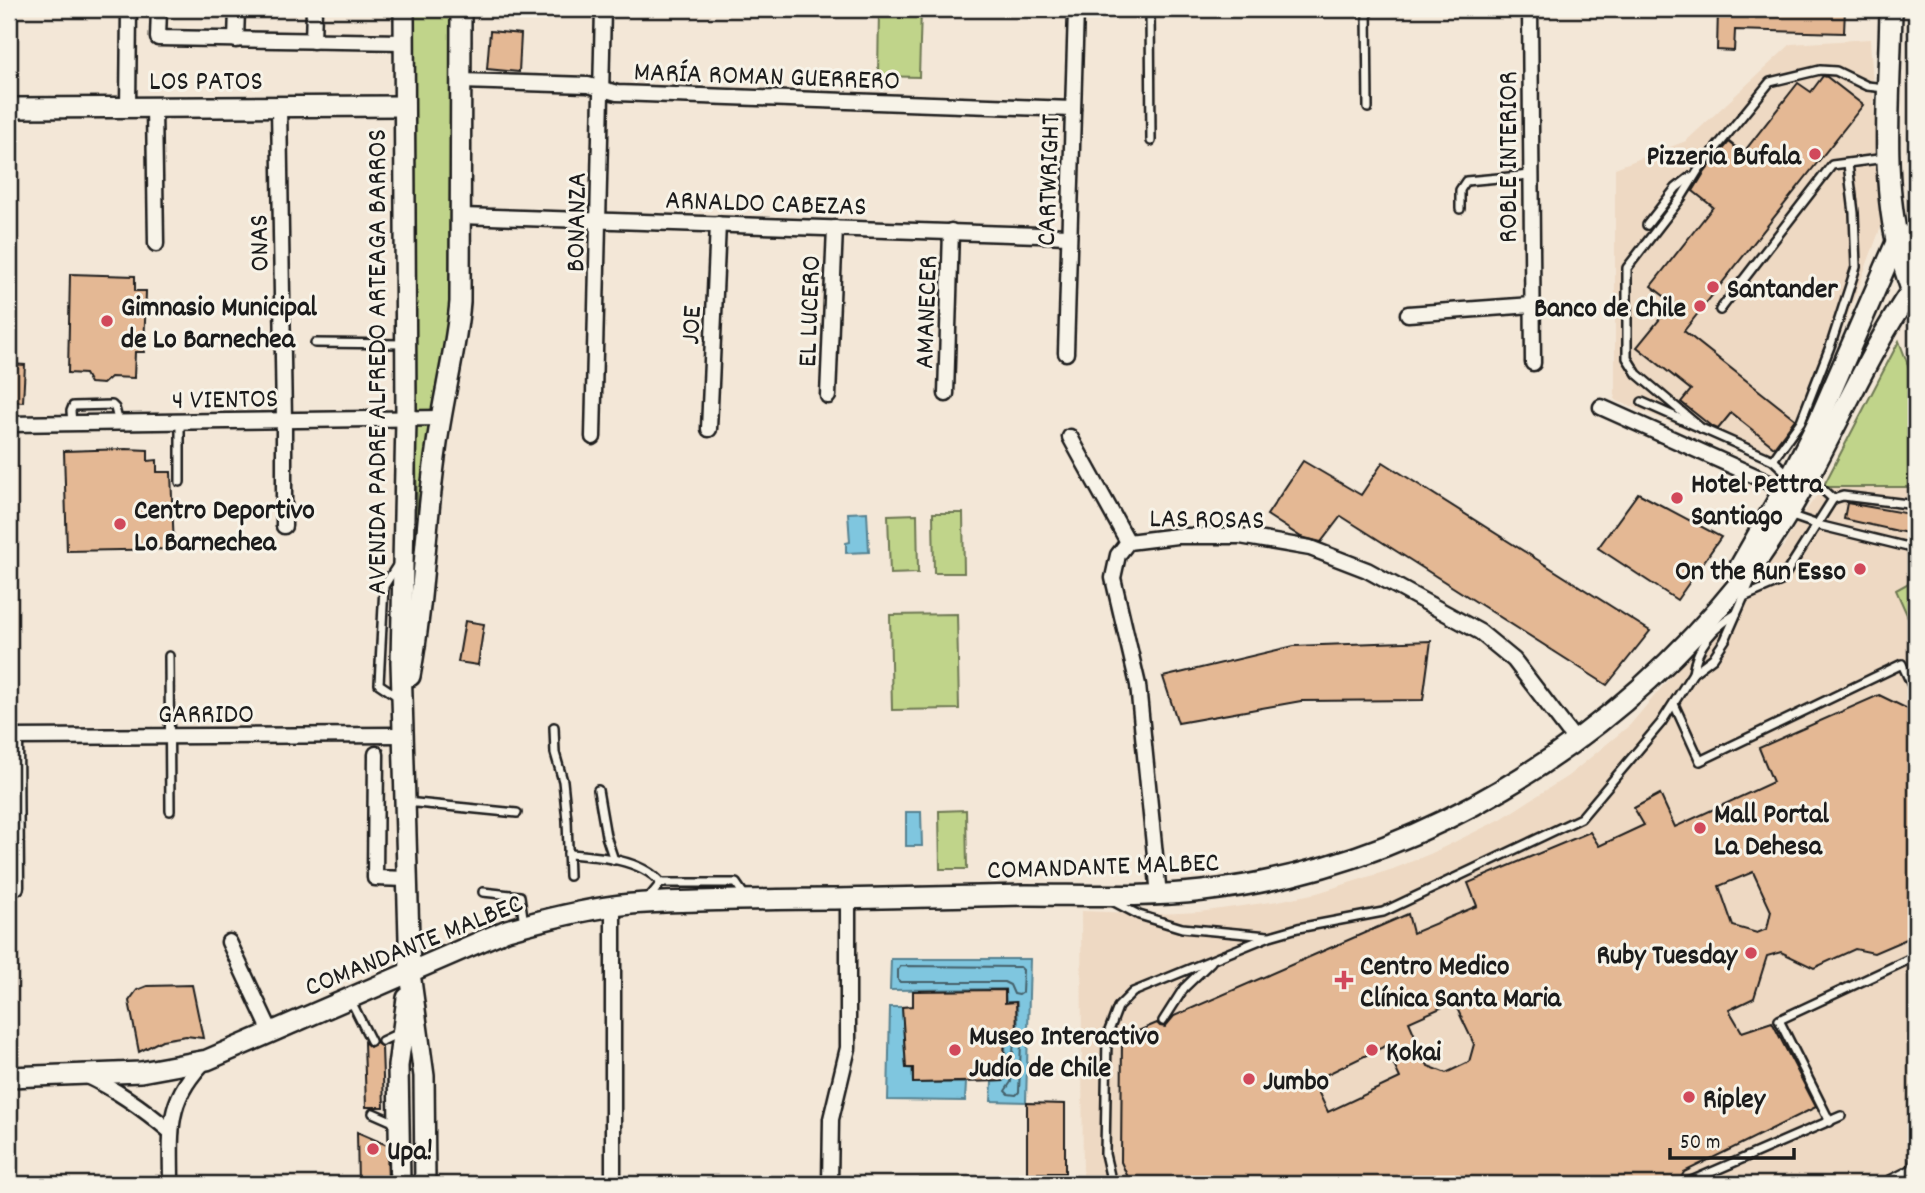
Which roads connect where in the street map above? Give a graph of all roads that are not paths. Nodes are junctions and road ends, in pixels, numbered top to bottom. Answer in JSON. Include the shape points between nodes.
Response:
{"nodes":[{"id":1,"x":129,"y":9,"type":"edge"},
{"id":2,"x":159,"y":9,"type":"edge"},
{"id":3,"x":237,"y":9,"type":"edge"},
{"id":4,"x":314,"y":9,"type":"edge"},
{"id":5,"x":404,"y":9,"type":"edge"},
{"id":6,"x":461,"y":9,"type":"edge"},
{"id":7,"x":603,"y":9,"type":"edge"},
{"id":8,"x":1076,"y":9,"type":"edge"},
{"id":9,"x":1150,"y":9,"type":"edge"},
{"id":10,"x":1367,"y":9,"type":"edge"},
{"id":11,"x":1530,"y":9,"type":"edge"},
{"id":12,"x":1891,"y":9,"type":"edge"},
{"id":13,"x":236,"y":40,"type":"junction"},
{"id":14,"x":313,"y":41,"type":"junction"},
{"id":15,"x":404,"y":42,"type":"junction"},
{"id":16,"x":461,"y":81,"type":"junction"},
{"id":17,"x":1890,"y":87,"type":"junction"},
{"id":18,"x":601,"y":89,"type":"junction"},
{"id":19,"x":279,"y":106,"type":"junction"},
{"id":20,"x":404,"y":106,"type":"junction"},
{"id":21,"x":128,"y":107,"type":"junction"},
{"id":22,"x":154,"y":107,"type":"junction"},
{"id":23,"x":9,"y":108,"type":"edge"},
{"id":24,"x":1368,"y":108,"type":"dead end"},
{"id":25,"x":1073,"y":109,"type":"junction"},
{"id":26,"x":1151,"y":141,"type":"dead end"},
{"id":27,"x":1889,"y":158,"type":"junction"},
{"id":28,"x":1848,"y":164,"type":"junction"},
{"id":29,"x":1699,"y":169,"type":"junction"},
{"id":30,"x":1531,"y":175,"type":"junction"},
{"id":31,"x":1460,"y":209,"type":"dead end"},
{"id":32,"x":461,"y":216,"type":"junction"},
{"id":33,"x":599,"y":220,"type":"junction"},
{"id":34,"x":718,"y":224,"type":"junction"},
{"id":35,"x":1647,"y":225,"type":"dead end"},
{"id":36,"x":835,"y":228,"type":"junction"},
{"id":37,"x":950,"y":232,"type":"junction"},
{"id":38,"x":1069,"y":236,"type":"junction"},
{"id":39,"x":1907,"y":236,"type":"edge"},
{"id":40,"x":156,"y":244,"type":"dead end"},
{"id":41,"x":1915,"y":293,"type":"edge"},
{"id":42,"x":1532,"y":305,"type":"junction"},
{"id":43,"x":1720,"y":310,"type":"dead end"},
{"id":44,"x":1408,"y":314,"type":"dead end"},
{"id":45,"x":315,"y":343,"type":"dead end"},
{"id":46,"x":406,"y":345,"type":"junction"},
{"id":47,"x":1066,"y":353,"type":"dead end"},
{"id":48,"x":1532,"y":363,"type":"dead end"},
{"id":49,"x":946,"y":394,"type":"dead end"},
{"id":50,"x":828,"y":397,"type":"dead end"},
{"id":51,"x":1642,"y":402,"type":"dead end"},
{"id":52,"x":1601,"y":407,"type":"dead end"},
{"id":53,"x":441,"y":418,"type":"junction"},
{"id":54,"x":406,"y":419,"type":"junction"},
{"id":55,"x":284,"y":421,"type":"junction"},
{"id":56,"x":180,"y":422,"type":"junction"},
{"id":57,"x":9,"y":424,"type":"edge"},
{"id":58,"x":709,"y":429,"type":"dead end"},
{"id":59,"x":1702,"y":429,"type":"junction"},
{"id":60,"x":593,"y":437,"type":"dead end"},
{"id":61,"x":1070,"y":437,"type":"dead end"},
{"id":62,"x":1773,"y":460,"type":"junction"},
{"id":63,"x":1795,"y":481,"type":"junction"},
{"id":64,"x":180,"y":482,"type":"dead end"},
{"id":65,"x":1833,"y":499,"type":"junction"},
{"id":66,"x":1916,"y":505,"type":"edge"},
{"id":67,"x":1788,"y":514,"type":"junction"},
{"id":68,"x":1818,"y":525,"type":"junction"},
{"id":69,"x":284,"y":526,"type":"dead end"},
{"id":70,"x":1128,"y":542,"type":"junction"},
{"id":71,"x":1916,"y":549,"type":"edge"},
{"id":72,"x":1762,"y":555,"type":"junction"},
{"id":73,"x":1746,"y":596,"type":"junction"},
{"id":74,"x":1739,"y":613,"type":"junction"},
{"id":75,"x":1702,"y":626,"type":"junction"},
{"id":76,"x":169,"y":656,"type":"dead end"},
{"id":77,"x":1693,"y":673,"type":"junction"},
{"id":78,"x":1916,"y":694,"type":"edge"},
{"id":79,"x":1674,"y":704,"type":"junction"},
{"id":80,"x":403,"y":716,"type":"junction"},
{"id":81,"x":554,"y":727,"type":"dead end"},
{"id":82,"x":169,"y":736,"type":"junction"},
{"id":83,"x":12,"y":737,"type":"edge"},
{"id":84,"x":1574,"y":740,"type":"junction"},
{"id":85,"x":376,"y":754,"type":"dead end"},
{"id":86,"x":598,"y":790,"type":"dead end"},
{"id":87,"x":405,"y":802,"type":"junction"},
{"id":88,"x":170,"y":811,"type":"dead end"},
{"id":89,"x":517,"y":813,"type":"dead end"},
{"id":90,"x":568,"y":854,"type":"junction"},
{"id":91,"x":614,"y":860,"type":"junction"},
{"id":92,"x":569,"y":876,"type":"dead end"},
{"id":93,"x":408,"y":879,"type":"junction"},
{"id":94,"x":661,"y":883,"type":"junction"},
{"id":95,"x":16,"y":887,"type":"dead end"},
{"id":96,"x":483,"y":892,"type":"dead end"},
{"id":97,"x":1101,"y":895,"type":"junction"},
{"id":98,"x":1159,"y":895,"type":"junction"},
{"id":99,"x":848,"y":898,"type":"junction"},
{"id":100,"x":748,"y":900,"type":"junction"},
{"id":101,"x":645,"y":903,"type":"junction"},
{"id":102,"x":613,"y":906,"type":"junction"},
{"id":103,"x":524,"y":925,"type":"junction"},
{"id":104,"x":1270,"y":936,"type":"junction"},
{"id":105,"x":229,"y":942,"type":"dead end"},
{"id":106,"x":1220,"y":955,"type":"junction"},
{"id":107,"x":1916,"y":956,"type":"edge"},
{"id":108,"x":410,"y":973,"type":"junction"},
{"id":109,"x":350,"y":999,"type":"junction"},
{"id":110,"x":1163,"y":1021,"type":"dead end"},
{"id":111,"x":402,"y":1031,"type":"junction"},
{"id":112,"x":271,"y":1032,"type":"junction"},
{"id":113,"x":370,"y":1041,"type":"dead end"},
{"id":114,"x":382,"y":1041,"type":"dead end"},
{"id":115,"x":207,"y":1060,"type":"junction"},
{"id":116,"x":85,"y":1076,"type":"junction"},
{"id":117,"x":9,"y":1077,"type":"edge"},
{"id":118,"x":373,"y":1113,"type":"dead end"},
{"id":119,"x":1841,"y":1116,"type":"dead end"},
{"id":120,"x":1830,"y":1122,"type":"junction"},
{"id":121,"x":398,"y":1125,"type":"junction"},
{"id":122,"x":171,"y":1132,"type":"junction"},
{"id":123,"x":1916,"y":1156,"type":"edge"},
{"id":124,"x":171,"y":1184,"type":"edge"},
{"id":125,"x":400,"y":1184,"type":"edge"},
{"id":126,"x":425,"y":1184,"type":"edge"},
{"id":127,"x":613,"y":1184,"type":"edge"},
{"id":128,"x":830,"y":1184,"type":"edge"},
{"id":129,"x":1112,"y":1184,"type":"edge"},
{"id":130,"x":1684,"y":1184,"type":"edge"},
{"id":131,"x":1882,"y":1184,"type":"edge"}],
"edges":[{"from":1,"to":21,"type":"street"},
{"from":2,"to":13,"type":"street","via":[[158,38]]},
{"from":3,"to":13,"type":"street"},
{"from":4,"to":14,"type":"street"},
{"from":5,"to":15,"type":"street","name":"AVENIDA PADRE ALFREDO ARTEAGA BARROS"},
{"from":6,"to":16,"type":"street","name":"AVENIDA PADRE ALFREDO ARTEAGA BARROS"},
{"from":7,"to":18,"type":"street","name":"BONANZA"},
{"from":8,"to":25,"type":"street","name":"CARTWRIGHT"},
{"from":9,"to":26,"type":"lane"},
{"from":10,"to":24,"type":"lane"},
{"from":11,"to":30,"type":"street","name":"ROBLE INTERIOR"},
{"from":12,"to":17,"type":"main road"},
{"from":13,"to":14,"type":"street"},
{"from":14,"to":15,"type":"street"},
{"from":15,"to":20,"type":"street","name":"AVENIDA PADRE ALFREDO ARTEAGA BARROS"},
{"from":16,"to":18,"type":"street","name":"MARÍA ROMAN GUERRERO"},
{"from":16,"to":32,"type":"street","name":"AVENIDA PADRE ALFREDO ARTEAGA BARROS"},
{"from":17,"to":27,"type":"main road"},
{"from":17,"to":29,"type":"lane","via":[[1867,86],[1836,71],[1820,70],[1770,82]]},
{"from":18,"to":25,"type":"street","name":"MARÍA ROMAN GUERRERO"},
{"from":18,"to":33,"type":"street","name":"BONANZA"},
{"from":19,"to":20,"type":"street","name":"LOS PATOS"},
{"from":19,"to":22,"type":"street","name":"LOS PATOS"},
{"from":19,"to":55,"type":"street","name":"ONAS"},
{"from":20,"to":46,"type":"street","name":"AVENIDA PADRE ALFREDO ARTEAGA BARROS"},
{"from":21,"to":22,"type":"street","name":"LOS PATOS"},
{"from":21,"to":23,"type":"street","name":"LOS PATOS"},
{"from":22,"to":40,"type":"street"},
{"from":25,"to":38,"type":"street","name":"CARTWRIGHT"},
{"from":27,"to":28,"type":"lane"},
{"from":27,"to":39,"type":"main road"},
{"from":28,"to":43,"type":"lane","via":[[1832,165]]},
{"from":28,"to":62,"type":"lane","via":[[1856,267],[1801,421]]},
{"from":29,"to":35,"type":"lane","via":[[1676,188]]},
{"from":29,"to":59,"type":"lane","via":[[1627,268],[1627,358],[1637,374]]},
{"from":30,"to":31,"type":"lane","via":[[1466,181],[1460,190]]},
{"from":30,"to":42,"type":"street","name":"ROBLE INTERIOR"},
{"from":32,"to":33,"type":"street","name":"ARNALDO CABEZAS"},
{"from":32,"to":53,"type":"street","name":"AVENIDA PADRE ALFREDO ARTEAGA BARROS","via":[[458,323]]},
{"from":33,"to":34,"type":"street","name":"ARNALDO CABEZAS"},
{"from":33,"to":60,"type":"street","name":"BONANZA"},
{"from":34,"to":36,"type":"street","name":"ARNALDO CABEZAS"},
{"from":34,"to":58,"type":"street","name":"JOE"},
{"from":36,"to":37,"type":"street","name":"ARNALDO CABEZAS"},
{"from":36,"to":50,"type":"street","name":"EL LUCERO"},
{"from":37,"to":38,"type":"street","name":"ARNALDO CABEZAS"},
{"from":37,"to":49,"type":"street","name":"AMANECER"},
{"from":38,"to":47,"type":"street","name":"CARTWRIGHT"},
{"from":39,"to":41,"type":"main road"},
{"from":39,"to":63,"type":"street","name":"COMANDANTE MALBEC"},
{"from":41,"to":63,"type":"street","name":"COMANDANTE MALBEC","via":[[1888,323]]},
{"from":42,"to":44,"type":"street"},
{"from":42,"to":48,"type":"street","name":"ROBLE INTERIOR"},
{"from":45,"to":46,"type":"lane"},
{"from":46,"to":54,"type":"street","name":"AVENIDA PADRE ALFREDO ARTEAGA BARROS"},
{"from":51,"to":59,"type":"lane"},
{"from":52,"to":63,"type":"street"},
{"from":53,"to":54,"type":"street","name":"4 VIENTOS"},
{"from":53,"to":80,"type":"street","name":"AVENIDA PADRE ALFREDO ARTEAGA BARROS"},
{"from":54,"to":55,"type":"street","name":"4 VIENTOS"},
{"from":54,"to":80,"type":"street","name":"AVENIDA PADRE ALFREDO ARTEAGA BARROS"},
{"from":55,"to":56,"type":"street","name":"4 VIENTOS"},
{"from":55,"to":69,"type":"street","name":"ONAS"},
{"from":56,"to":57,"type":"street","name":"4 VIENTOS"},
{"from":56,"to":64,"type":"lane"},
{"from":59,"to":62,"type":"lane"},
{"from":61,"to":70,"type":"street"},
{"from":62,"to":63,"type":"lane"},
{"from":63,"to":65,"type":"lane"},
{"from":63,"to":67,"type":"street","name":"COMANDANTE MALBEC"},
{"from":63,"to":75,"type":"street","name":"COMANDANTE MALBEC"},
{"from":65,"to":66,"type":"lane","via":[[1843,496]]},
{"from":65,"to":68,"type":"lane"},
{"from":67,"to":68,"type":"lane"},
{"from":67,"to":72,"type":"street","name":"COMANDANTE MALBEC"},
{"from":68,"to":71,"type":"lane"},
{"from":68,"to":73,"type":"lane","via":[[1782,581]]},
{"from":70,"to":84,"type":"street","name":"LAS ROSAS","via":[[1240,536],[1310,548],[1367,570],[1480,632],[1514,660]]},
{"from":70,"to":98,"type":"street","name":"LAS ROSAS","via":[[1118,555],[1113,578],[1138,685]]},
{"from":72,"to":73,"type":"lane"},
{"from":72,"to":75,"type":"street","name":"COMANDANTE MALBEC"},
{"from":73,"to":74,"type":"lane"},
{"from":74,"to":77,"type":"lane","via":[[1713,658]]},
{"from":74,"to":77,"type":"lane","via":[[1701,645]]},
{"from":75,"to":84,"type":"street","name":"COMANDANTE MALBEC","via":[[1641,686]]},
{"from":76,"to":82,"type":"lane"},
{"from":77,"to":79,"type":"lane"},
{"from":78,"to":79,"type":"lane","via":[[1902,664],[1700,761]]},
{"from":79,"to":104,"type":"lane","via":[[1581,818],[1383,912]]},
{"from":80,"to":82,"type":"street","name":"GARRIDO"},
{"from":80,"to":87,"type":"street","name":"AVENIDA PADRE ALFREDO ARTEAGA BARROS"},
{"from":81,"to":90,"type":"lane"},
{"from":82,"to":83,"type":"street","name":"GARRIDO"},
{"from":82,"to":88,"type":"lane"},
{"from":83,"to":95,"type":"street"},
{"from":84,"to":98,"type":"street","name":"COMANDANTE MALBEC","via":[[1472,807],[1385,847],[1281,878]]},
{"from":85,"to":93,"type":"street","via":[[375,878]]},
{"from":86,"to":91,"type":"lane"},
{"from":87,"to":89,"type":"lane"},
{"from":87,"to":93,"type":"street","name":"AVENIDA PADRE ALFREDO ARTEAGA BARROS"},
{"from":90,"to":91,"type":"lane"},
{"from":90,"to":92,"type":"lane"},
{"from":91,"to":94,"type":"lane","via":[[653,873]]},
{"from":93,"to":108,"type":"street","name":"AVENIDA PADRE ALFREDO ARTEAGA BARROS"},
{"from":94,"to":100,"type":"lane","via":[[736,883]]},
{"from":94,"to":101,"type":"lane"},
{"from":96,"to":103,"type":"lane","via":[[520,896]]},
{"from":97,"to":98,"type":"street","name":"COMANDANTE MALBEC"},
{"from":97,"to":99,"type":"street","name":"COMANDANTE MALBEC"},
{"from":97,"to":104,"type":"lane","via":[[1139,915],[1182,928]]},
{"from":99,"to":100,"type":"street","name":"COMANDANTE MALBEC"},
{"from":99,"to":128,"type":"street","via":[[848,1048],[831,1119]]},
{"from":100,"to":101,"type":"street","name":"COMANDANTE MALBEC"},
{"from":101,"to":102,"type":"street","name":"COMANDANTE MALBEC"},
{"from":102,"to":103,"type":"street","name":"COMANDANTE MALBEC"},
{"from":102,"to":127,"type":"street"},
{"from":103,"to":108,"type":"street","name":"COMANDANTE MALBEC"},
{"from":104,"to":106,"type":"lane"},
{"from":105,"to":112,"type":"street"},
{"from":106,"to":110,"type":"lane","via":[[1184,988]]},
{"from":106,"to":129,"type":"lane","via":[[1133,992],[1112,1016],[1107,1036],[1105,1154]]},
{"from":107,"to":120,"type":"lane","via":[[1779,1020]]},
{"from":108,"to":109,"type":"street","name":"COMANDANTE MALBEC"},
{"from":108,"to":111,"type":"street","name":"AVENIDA PADRE ALFREDO ARTEAGA BARROS"},
{"from":108,"to":126,"type":"street","name":"AVENIDA PADRE ALFREDO ARTEAGA BARROS","via":[[424,1076]]},
{"from":109,"to":112,"type":"street","name":"COMANDANTE MALBEC"},
{"from":109,"to":113,"type":"lane"},
{"from":111,"to":114,"type":"lane"},
{"from":111,"to":121,"type":"street","name":"AVENIDA PADRE ALFREDO ARTEAGA BARROS","via":[[397,1066]]},
{"from":112,"to":115,"type":"street","name":"COMANDANTE MALBEC"},
{"from":115,"to":116,"type":"street","name":"COMANDANTE MALBEC","via":[[169,1069]]},
{"from":115,"to":122,"type":"street","via":[[179,1093]]},
{"from":116,"to":117,"type":"street","name":"COMANDANTE MALBEC"},
{"from":116,"to":122,"type":"street","via":[[114,1088]]},
{"from":118,"to":121,"type":"lane"},
{"from":119,"to":120,"type":"lane"},
{"from":120,"to":130,"type":"lane"},
{"from":121,"to":125,"type":"street","name":"AVENIDA PADRE ALFREDO ARTEAGA BARROS"},
{"from":122,"to":124,"type":"street"},
{"from":123,"to":131,"type":"lane","via":[[1912,1169]]}]}
